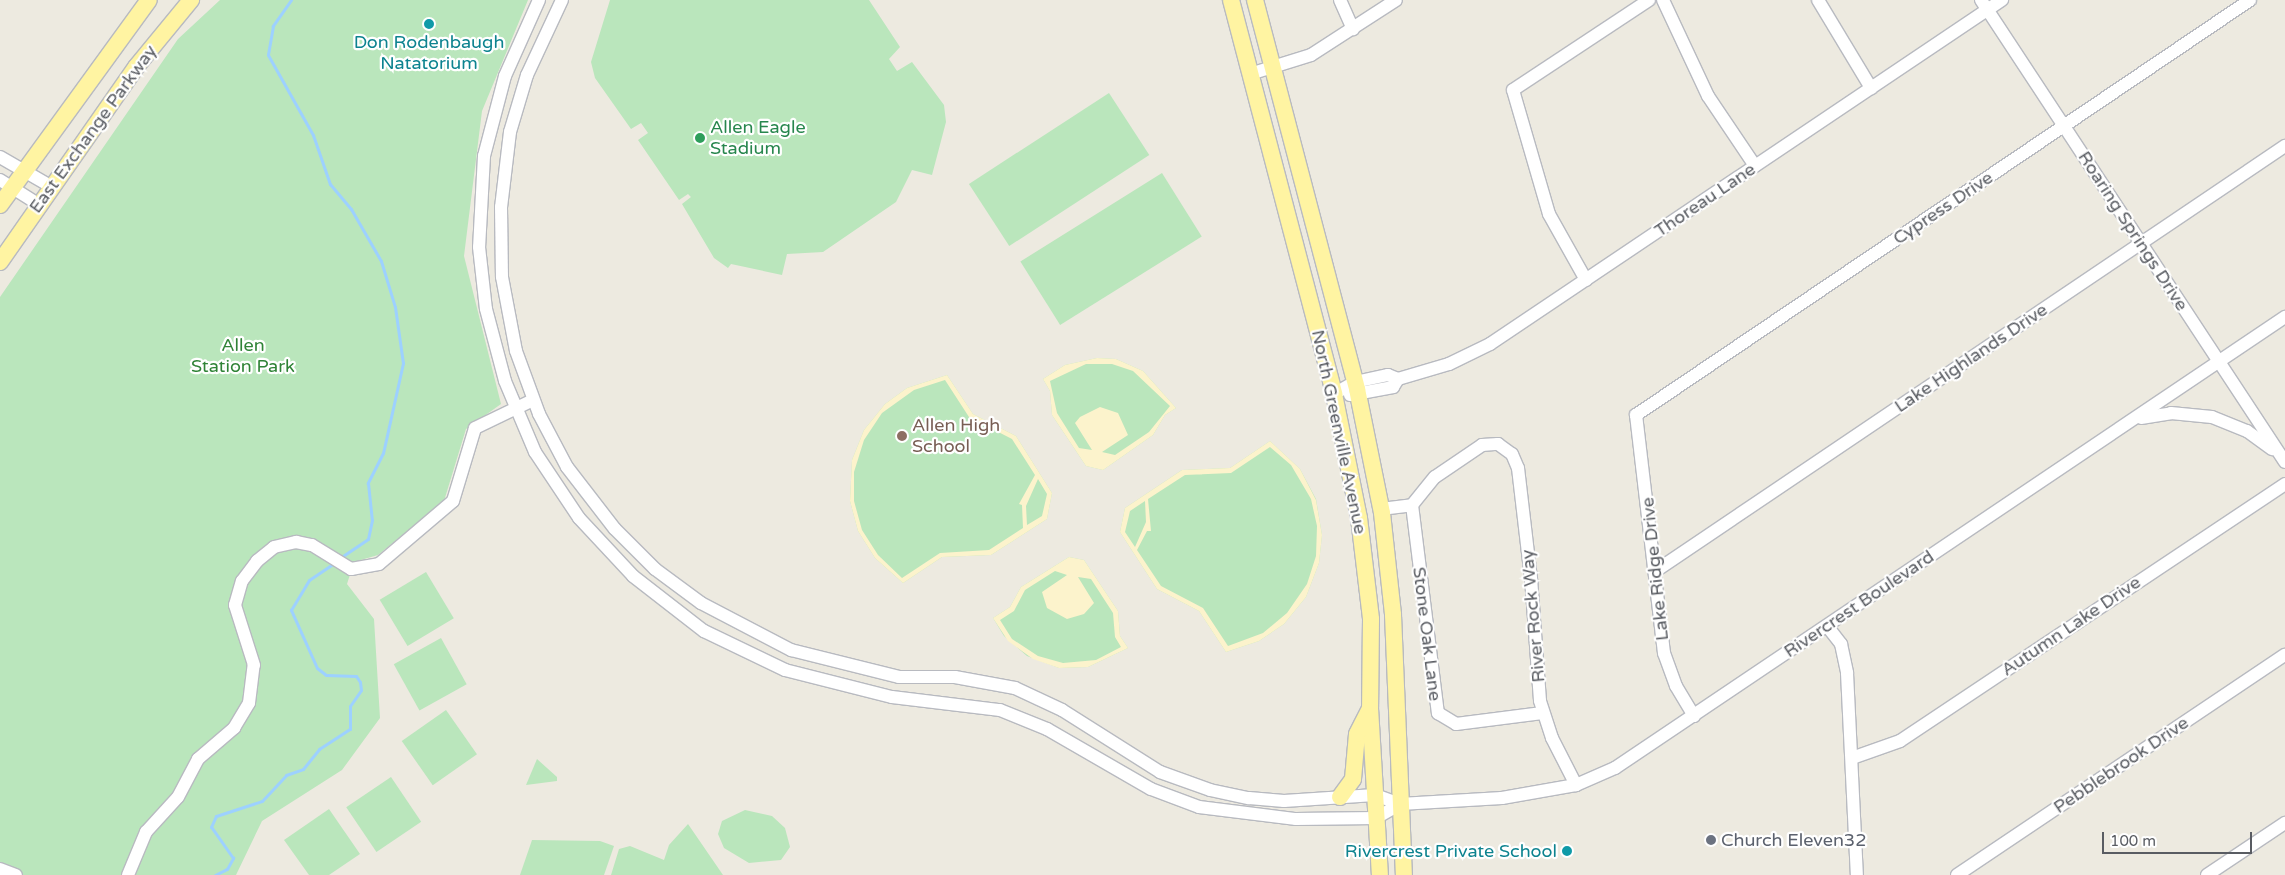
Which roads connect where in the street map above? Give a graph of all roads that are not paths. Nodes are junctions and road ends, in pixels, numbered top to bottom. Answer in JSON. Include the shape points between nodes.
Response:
{"nodes":[{"id":1,"x":148,"y":0,"type":"edge"},
{"id":2,"x":191,"y":0,"type":"edge"},
{"id":3,"x":539,"y":0,"type":"edge"},
{"id":4,"x":562,"y":0,"type":"edge"},
{"id":5,"x":1231,"y":0,"type":"edge"},
{"id":6,"x":1255,"y":0,"type":"edge"},
{"id":7,"x":1340,"y":0,"type":"edge"},
{"id":8,"x":1396,"y":0,"type":"edge"},
{"id":9,"x":1649,"y":0,"type":"edge"},
{"id":10,"x":1663,"y":0,"type":"edge"},
{"id":11,"x":1818,"y":0,"type":"edge"},
{"id":12,"x":2002,"y":0,"type":"edge"},
{"id":13,"x":2250,"y":0,"type":"edge"},
{"id":14,"x":1984,"y":5,"type":"edge"},
{"id":15,"x":1352,"y":29,"type":"junction"},
{"id":16,"x":1271,"y":68,"type":"junction"},
{"id":17,"x":1250,"y":74,"type":"junction"},
{"id":18,"x":1872,"y":88,"type":"junction"},
{"id":19,"x":2063,"y":127,"type":"junction"},
{"id":20,"x":2285,"y":146,"type":"edge"},
{"id":21,"x":0,"y":157,"type":"edge"},
{"id":22,"x":1755,"y":166,"type":"junction"},
{"id":23,"x":24,"y":170,"type":"junction"},
{"id":24,"x":6,"y":184,"type":"edge"},
{"id":25,"x":52,"y":187,"type":"junction"},
{"id":26,"x":38,"y":204,"type":"junction"},
{"id":27,"x":0,"y":205,"type":"edge"},
{"id":28,"x":2141,"y":244,"type":"junction"},
{"id":29,"x":0,"y":262,"type":"edge"},
{"id":30,"x":1586,"y":280,"type":"junction"},
{"id":31,"x":2285,"y":317,"type":"edge"},
{"id":32,"x":2219,"y":362,"type":"junction"},
{"id":33,"x":1357,"y":388,"type":"junction"},
{"id":34,"x":1334,"y":394,"type":"junction"},
{"id":35,"x":533,"y":400,"type":"junction"},
{"id":36,"x":514,"y":408,"type":"junction"},
{"id":37,"x":1636,"y":415,"type":"joint"},
{"id":38,"x":2131,"y":420,"type":"junction"},
{"id":39,"x":2283,"y":459,"type":"edge"},
{"id":40,"x":2285,"y":484,"type":"edge"},
{"id":41,"x":1412,"y":505,"type":"junction"},
{"id":42,"x":1381,"y":509,"type":"junction"},
{"id":43,"x":1657,"y":570,"type":"junction"},
{"id":44,"x":1827,"y":626,"type":"junction"},
{"id":45,"x":2285,"y":655,"type":"edge"},
{"id":46,"x":1370,"y":708,"type":"junction"},
{"id":47,"x":1542,"y":713,"type":"junction"},
{"id":48,"x":1694,"y":716,"type":"junction"},
{"id":49,"x":1852,"y":758,"type":"junction"},
{"id":50,"x":1576,"y":784,"type":"junction"},
{"id":51,"x":1375,"y":795,"type":"junction"},
{"id":52,"x":1340,"y":798,"type":"junction"},
{"id":53,"x":1400,"y":804,"type":"junction"},
{"id":54,"x":1376,"y":818,"type":"junction"},
{"id":55,"x":2285,"y":823,"type":"edge"},
{"id":56,"x":0,"y":869,"type":"edge"},
{"id":57,"x":16,"y":875,"type":"edge"},
{"id":58,"x":128,"y":875,"type":"edge"},
{"id":59,"x":1380,"y":875,"type":"edge"},
{"id":60,"x":1404,"y":875,"type":"edge"},
{"id":61,"x":1857,"y":875,"type":"edge"},
{"id":62,"x":1957,"y":875,"type":"edge"},
{"id":63,"x":2208,"y":875,"type":"edge"}],
"edges":[{"from":1,"to":23,"type":"main road","name":"East Exchange Parkway"},
{"from":2,"to":25,"type":"main road","name":"East Exchange Parkway","via":[[146,55]]},
{"from":3,"to":36,"type":"street","via":[[500,88],[480,198],[479,247],[486,309]]},
{"from":4,"to":35,"type":"street","name":"Rivercrest Boulevard","via":[[523,87],[502,188],[504,297]]},
{"from":5,"to":17,"type":"main road","name":"North Greenville Avenue"},
{"from":6,"to":16,"type":"main road","name":"North Greenville Avenue"},
{"from":7,"to":15,"type":"street"},
{"from":8,"to":15,"type":"street"},
{"from":9,"to":30,"type":"street","via":[[1512,90],[1549,214]]},
{"from":10,"to":22,"type":"street","via":[[1708,96]]},
{"from":11,"to":18,"type":"street"},
{"from":12,"to":14,"type":"street","name":"Thoreau Lane"},
{"from":13,"to":19,"type":"street","name":"Cypress Drive"},
{"from":14,"to":18,"type":"street","name":"Thoreau Lane"},
{"from":14,"to":19,"type":"street","name":"Roaring Springs Drive"},
{"from":15,"to":16,"type":"street","via":[[1312,55]]},
{"from":16,"to":17,"type":"street"},
{"from":16,"to":33,"type":"main road","name":"North Greenville Avenue"},
{"from":17,"to":34,"type":"main road","name":"North Greenville Avenue"},
{"from":18,"to":22,"type":"street","name":"Thoreau Lane"},
{"from":19,"to":28,"type":"street","name":"Roaring Springs Drive"},
{"from":19,"to":37,"type":"street","name":"Cypress Drive"},
{"from":20,"to":28,"type":"street","name":"Lake Highlands Drive"},
{"from":21,"to":23,"type":"street"},
{"from":22,"to":30,"type":"street","name":"Thoreau Lane"},
{"from":23,"to":24,"type":"main road","name":"East Exchange Parkway"},
{"from":23,"to":25,"type":"street"},
{"from":24,"to":26,"type":"street"},
{"from":24,"to":27,"type":"main road","name":"East Exchange Parkway"},
{"from":25,"to":26,"type":"main road","name":"East Exchange Parkway"},
{"from":26,"to":29,"type":"main road","name":"East Exchange Parkway"},
{"from":28,"to":32,"type":"street","name":"Roaring Springs Drive"},
{"from":28,"to":43,"type":"street","name":"Lake Highlands Drive"},
{"from":30,"to":33,"type":"street","name":"Thoreau Lane","via":[[1468,356],[1398,379],[1388,375]]},
{"from":31,"to":32,"type":"street","name":"Rivercrest Boulevard"},
{"from":32,"to":38,"type":"street","name":"Rivercrest Boulevard"},
{"from":32,"to":39,"type":"street","name":"Roaring Springs Drive"},
{"from":33,"to":34,"type":"street","name":"Thoreau Lane"},
{"from":33,"to":42,"type":"main road","name":"North Greenville Avenue"},
{"from":34,"to":46,"type":"main road","name":"North Greenville Avenue","via":[[1359,518],[1371,619]]},
{"from":35,"to":36,"type":"street"},
{"from":35,"to":52,"type":"street","name":"Rivercrest Boulevard","via":[[562,459],[615,529],[672,582],[745,629],[798,653],[845,666],[899,677],[956,677],[1015,688],[1062,710],[1160,772],[1210,790],[1284,801]]},
{"from":36,"to":54,"type":"street","via":[[551,479],[600,543],[658,599],[733,647],[785,670],[842,687],[1000,710],[1048,729],[1151,789],[1199,807],[1253,817]]},
{"from":36,"to":58,"type":"street","via":[[473,431],[458,493],[446,509],[379,564],[344,566],[300,542],[278,545],[260,557],[242,581],[235,609],[254,665],[250,703],[234,728],[198,759],[178,797],[146,832]]},
{"from":37,"to":43,"type":"street","name":"Lake Ridge Drive"},
{"from":38,"to":39,"type":"street","via":[[2171,413],[2212,418],[2247,432]]},
{"from":38,"to":44,"type":"street","name":"Rivercrest Boulevard"},
{"from":40,"to":49,"type":"street","name":"Autumn Lake Drive","via":[[1900,741]]},
{"from":41,"to":42,"type":"street"},
{"from":41,"to":47,"type":"street","name":"Stone Oak Lane","via":[[1438,713],[1456,724]]},
{"from":41,"to":47,"type":"street","name":"River Rock Way","via":[[1436,477],[1477,448],[1502,446],[1518,468]]},
{"from":42,"to":53,"type":"main road","name":"North Greenville Avenue","via":[[1393,615]]},
{"from":43,"to":48,"type":"street","name":"Lake Ridge Drive","via":[[1664,653],[1676,686]]},
{"from":44,"to":48,"type":"street","name":"Rivercrest Boulevard"},
{"from":44,"to":49,"type":"street","via":[[1845,659]]},
{"from":45,"to":62,"type":"street","name":"Pebblebrook Drive"},
{"from":46,"to":51,"type":"main road","name":"North Greenville Avenue"},
{"from":46,"to":52,"type":"main road","via":[[1357,734],[1353,779]]},
{"from":47,"to":50,"type":"street","name":"River Rock Way"},
{"from":48,"to":50,"type":"street","name":"Rivercrest Boulevard","via":[[1625,762]]},
{"from":49,"to":61,"type":"street"},
{"from":50,"to":53,"type":"street","name":"Rivercrest Boulevard","via":[[1502,798]]},
{"from":51,"to":52,"type":"street","name":"Rivercrest Boulevard"},
{"from":51,"to":53,"type":"street","name":"Rivercrest Boulevard"},
{"from":51,"to":54,"type":"main road","name":"North Greenville Avenue"},
{"from":53,"to":54,"type":"street","name":"Rivercrest Boulevard"},
{"from":53,"to":60,"type":"main road","name":"North Greenville Avenue"},
{"from":54,"to":59,"type":"main road","name":"North Greenville Avenue"},
{"from":55,"to":63,"type":"street"},
{"from":56,"to":57,"type":"street"}]}
